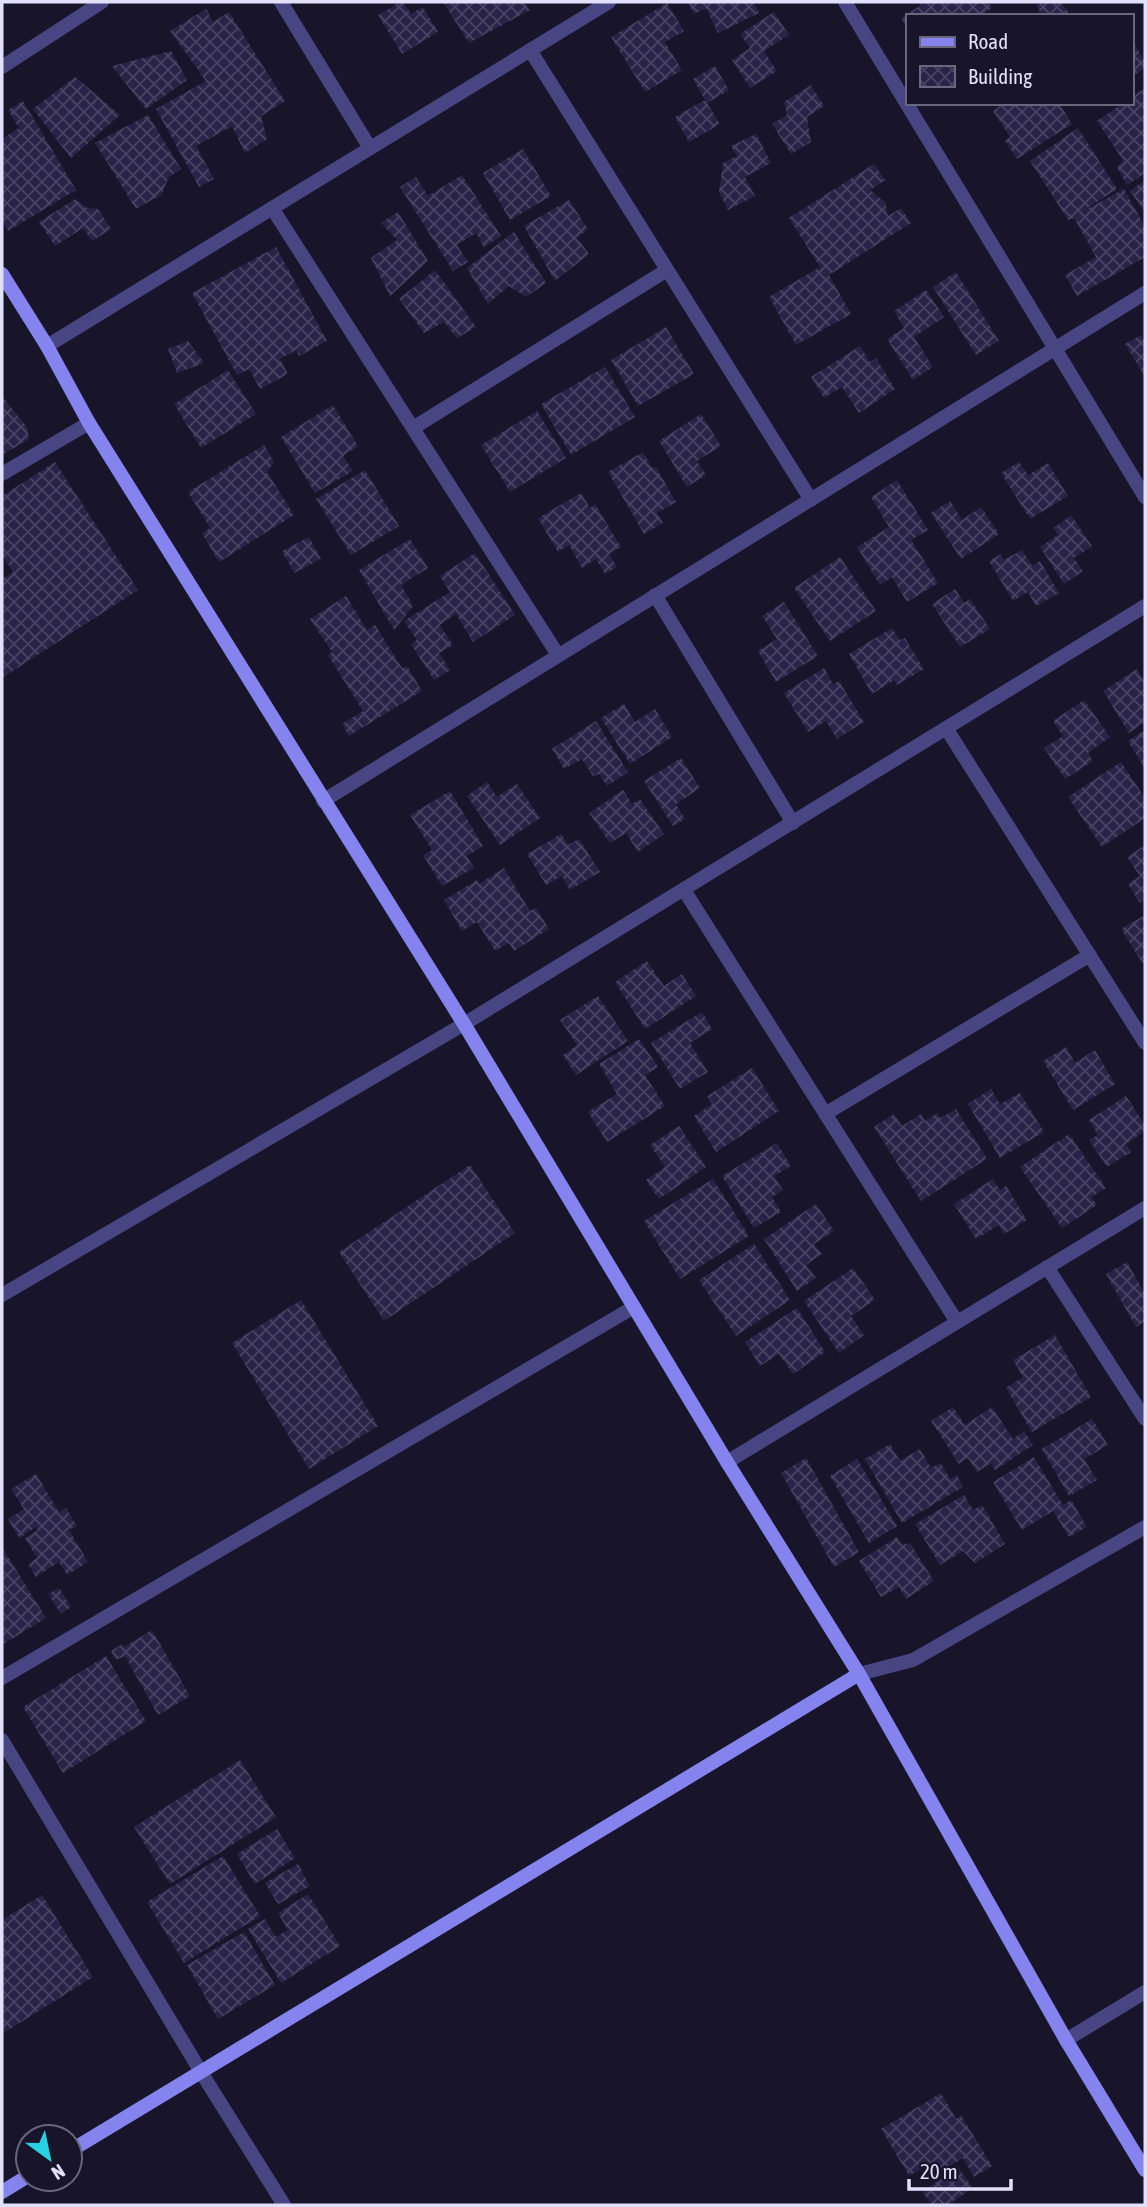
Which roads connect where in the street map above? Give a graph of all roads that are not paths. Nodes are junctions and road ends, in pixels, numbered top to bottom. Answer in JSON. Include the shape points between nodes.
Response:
{"nodes":[{"id":1,"x":102,"y":2,"type":"edge"},
{"id":2,"x":281,"y":2,"type":"edge"},
{"id":3,"x":608,"y":2,"type":"edge"},
{"id":4,"x":845,"y":2,"type":"edge"},
{"id":5,"x":530,"y":50,"type":"junction"},
{"id":6,"x":2,"y":67,"type":"edge"},
{"id":7,"x":906,"y":102,"type":"edge"},
{"id":8,"x":908,"y":105,"type":"edge"},
{"id":9,"x":370,"y":148,"type":"junction"},
{"id":10,"x":272,"y":208,"type":"junction"},
{"id":11,"x":667,"y":270,"type":"junction"},
{"id":12,"x":2,"y":274,"type":"edge"},
{"id":13,"x":1145,"y":293,"type":"edge"},
{"id":14,"x":47,"y":346,"type":"junction"},
{"id":15,"x":1056,"y":349,"type":"junction"},
{"id":16,"x":89,"y":423,"type":"junction"},
{"id":17,"x":413,"y":428,"type":"junction"},
{"id":18,"x":2,"y":474,"type":"edge"},
{"id":19,"x":1145,"y":497,"type":"edge"},
{"id":20,"x":811,"y":500,"type":"junction"},
{"id":21,"x":655,"y":595,"type":"junction"},
{"id":22,"x":1145,"y":606,"type":"edge"},
{"id":23,"x":558,"y":655,"type":"junction"},
{"id":24,"x":946,"y":729,"type":"junction"},
{"id":25,"x":323,"y":801,"type":"junction"},
{"id":26,"x":793,"y":823,"type":"junction"},
{"id":27,"x":684,"y":890,"type":"junction"},
{"id":28,"x":1090,"y":955,"type":"junction"},
{"id":29,"x":464,"y":1024,"type":"junction"},
{"id":30,"x":1145,"y":1043,"type":"edge"},
{"id":31,"x":825,"y":1114,"type":"junction"},
{"id":32,"x":1145,"y":1208,"type":"edge"},
{"id":33,"x":1047,"y":1268,"type":"junction"},
{"id":34,"x":2,"y":1295,"type":"edge"},
{"id":35,"x":634,"y":1307,"type":"junction"},
{"id":36,"x":957,"y":1322,"type":"junction"},
{"id":37,"x":1145,"y":1419,"type":"edge"},
{"id":38,"x":726,"y":1462,"type":"junction"},
{"id":39,"x":1145,"y":1527,"type":"edge"},
{"id":40,"x":859,"y":1674,"type":"junction"},
{"id":41,"x":2,"y":1678,"type":"edge"},
{"id":42,"x":2,"y":1740,"type":"edge"},
{"id":43,"x":1145,"y":1992,"type":"edge"},
{"id":44,"x":1066,"y":2040,"type":"junction"},
{"id":45,"x":201,"y":2072,"type":"junction"},
{"id":46,"x":84,"y":2143,"type":"edge"},
{"id":47,"x":1145,"y":2170,"type":"edge"},
{"id":48,"x":284,"y":2205,"type":"edge"}],
"edges":[{"from":1,"to":6,"type":"street"},
{"from":2,"to":9,"type":"street"},
{"from":3,"to":5,"type":"street"},
{"from":4,"to":7,"type":"street"},
{"from":5,"to":9,"type":"street"},
{"from":5,"to":11,"type":"street"},
{"from":8,"to":15,"type":"street"},
{"from":9,"to":10,"type":"street"},
{"from":10,"to":14,"type":"street"},
{"from":10,"to":17,"type":"street"},
{"from":11,"to":17,"type":"street"},
{"from":11,"to":20,"type":"street"},
{"from":12,"to":14,"type":"street"},
{"from":13,"to":15,"type":"street"},
{"from":14,"to":16,"type":"street"},
{"from":15,"to":19,"type":"street"},
{"from":15,"to":20,"type":"street"},
{"from":16,"to":18,"type":"street"},
{"from":16,"to":25,"type":"street"},
{"from":17,"to":23,"type":"street"},
{"from":20,"to":21,"type":"street"},
{"from":21,"to":23,"type":"street"},
{"from":21,"to":26,"type":"street"},
{"from":22,"to":24,"type":"street"},
{"from":23,"to":25,"type":"street"},
{"from":24,"to":26,"type":"street"},
{"from":24,"to":28,"type":"street"},
{"from":25,"to":29,"type":"street"},
{"from":26,"to":27,"type":"street"},
{"from":27,"to":29,"type":"street"},
{"from":27,"to":31,"type":"street"},
{"from":28,"to":30,"type":"street"},
{"from":28,"to":31,"type":"street"},
{"from":29,"to":34,"type":"street"},
{"from":29,"to":35,"type":"street"},
{"from":31,"to":36,"type":"street"},
{"from":32,"to":33,"type":"street"},
{"from":33,"to":36,"type":"street"},
{"from":33,"to":37,"type":"street"},
{"from":35,"to":38,"type":"street"},
{"from":35,"to":41,"type":"street"},
{"from":36,"to":38,"type":"street"},
{"from":38,"to":40,"type":"street"},
{"from":39,"to":40,"type":"street","via":[[912,1660]]},
{"from":40,"to":44,"type":"street"},
{"from":40,"to":45,"type":"street"},
{"from":42,"to":45,"type":"street"},
{"from":43,"to":44,"type":"street"},
{"from":44,"to":47,"type":"street"},
{"from":45,"to":46,"type":"street"},
{"from":45,"to":48,"type":"street"}]}
